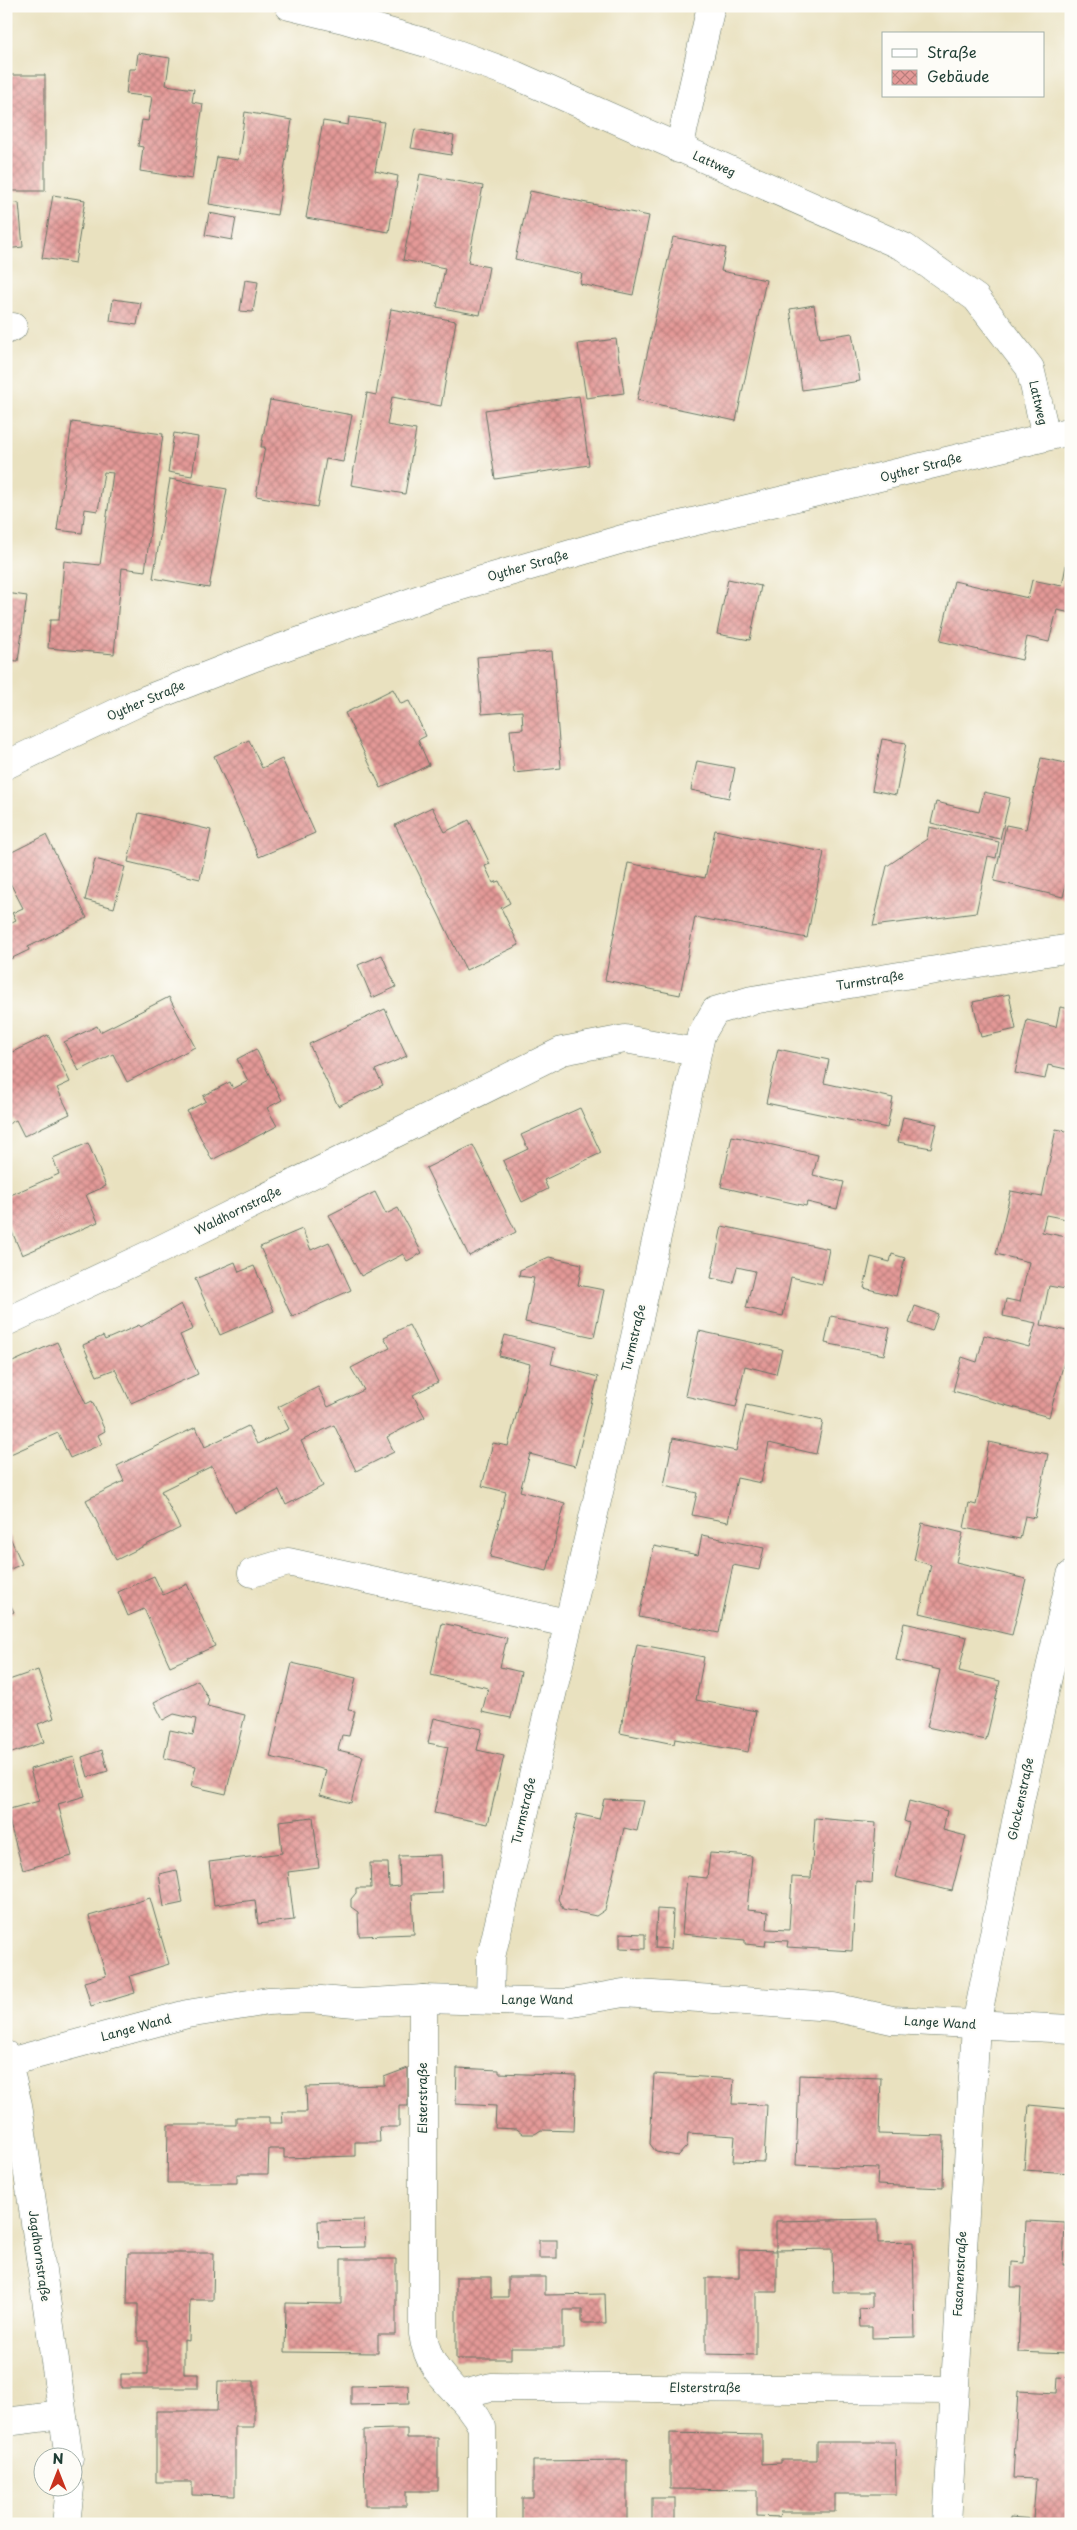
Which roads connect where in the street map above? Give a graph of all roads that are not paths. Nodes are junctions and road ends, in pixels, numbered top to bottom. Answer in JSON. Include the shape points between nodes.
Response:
{"nodes":[{"id":1,"x":289,"y":6,"type":"edge"},
{"id":2,"x":711,"y":6,"type":"edge"},
{"id":3,"x":679,"y":149,"type":"junction"},
{"id":4,"x":1058,"y":433,"type":"edge"},
{"id":5,"x":6,"y":765,"type":"edge"},
{"id":6,"x":1071,"y":948,"type":"edge"},
{"id":7,"x":696,"y":1052,"type":"junction"},
{"id":8,"x":6,"y":1322,"type":"edge"},
{"id":9,"x":252,"y":1573,"type":"dead end"},
{"id":10,"x":1071,"y":1575,"type":"edge"},
{"id":11,"x":567,"y":1623,"type":"junction"},
{"id":12,"x":423,"y":2000,"type":"junction"},
{"id":13,"x":490,"y":2000,"type":"junction"},
{"id":14,"x":976,"y":2024,"type":"junction"},
{"id":15,"x":1071,"y":2029,"type":"edge"},
{"id":16,"x":8,"y":2058,"type":"edge"},
{"id":17,"x":954,"y":2390,"type":"junction"},
{"id":18,"x":458,"y":2395,"type":"junction"},
{"id":19,"x":62,"y":2415,"type":"junction"},
{"id":20,"x":6,"y":2422,"type":"edge"},
{"id":21,"x":67,"y":2448,"type":"edge"},
{"id":22,"x":69,"y":2498,"type":"edge"},
{"id":23,"x":66,"y":2524,"type":"edge"},
{"id":24,"x":482,"y":2524,"type":"edge"},
{"id":25,"x":947,"y":2524,"type":"edge"}],
"edges":[{"from":1,"to":3,"type":"street","name":"Lattweg","via":[[430,44],[515,75]]},
{"from":2,"to":3,"type":"street"},
{"from":3,"to":4,"type":"street","name":"Lattweg","via":[[904,247],[976,298],[1030,368]]},
{"from":4,"to":5,"type":"street","name":"Oyther Straße","via":[[626,538],[437,593],[138,702]]},
{"from":6,"to":7,"type":"street","name":"Turmstraße","via":[[752,1000],[715,1011],[701,1035]]},
{"from":7,"to":8,"type":"street","name":"Waldhornstraße","via":[[625,1039],[562,1051],[162,1249]]},
{"from":7,"to":11,"type":"street","name":"Turmstraße","via":[[635,1337]]},
{"from":9,"to":11,"type":"street","via":[[288,1562]]},
{"from":10,"to":14,"type":"street","name":"Glockenstraße","via":[[1020,1801]]},
{"from":11,"to":13,"type":"street","name":"Turmstraße","via":[[491,1957]]},
{"from":12,"to":13,"type":"street","name":"Lange Wand"},
{"from":12,"to":16,"type":"street","name":"Lange Wand","via":[[355,2003],[268,2001],[187,2014]]},
{"from":12,"to":18,"type":"street","name":"Elsterstraße","via":[[423,2334],[425,2352],[434,2369]]},
{"from":13,"to":14,"type":"street","name":"Lange Wand","via":[[567,2003],[623,1993],[833,2007],[892,2020]]},
{"from":14,"to":15,"type":"street","name":"Lange Wand"},
{"from":14,"to":17,"type":"street","name":"Fasanenstraße"},
{"from":16,"to":19,"type":"street","name":"Jagdhornstraße","via":[[19,2114]]},
{"from":17,"to":18,"type":"street","name":"Elsterstraße","via":[[491,2387]]},
{"from":17,"to":25,"type":"street","name":"Fasanenstraße"},
{"from":18,"to":24,"type":"street","name":"Elsterstraße","via":[[475,2413],[482,2427]]},
{"from":19,"to":20,"type":"street"},
{"from":19,"to":21,"type":"street","name":"Jagdhornstraße"},
{"from":22,"to":23,"type":"street"}]}
